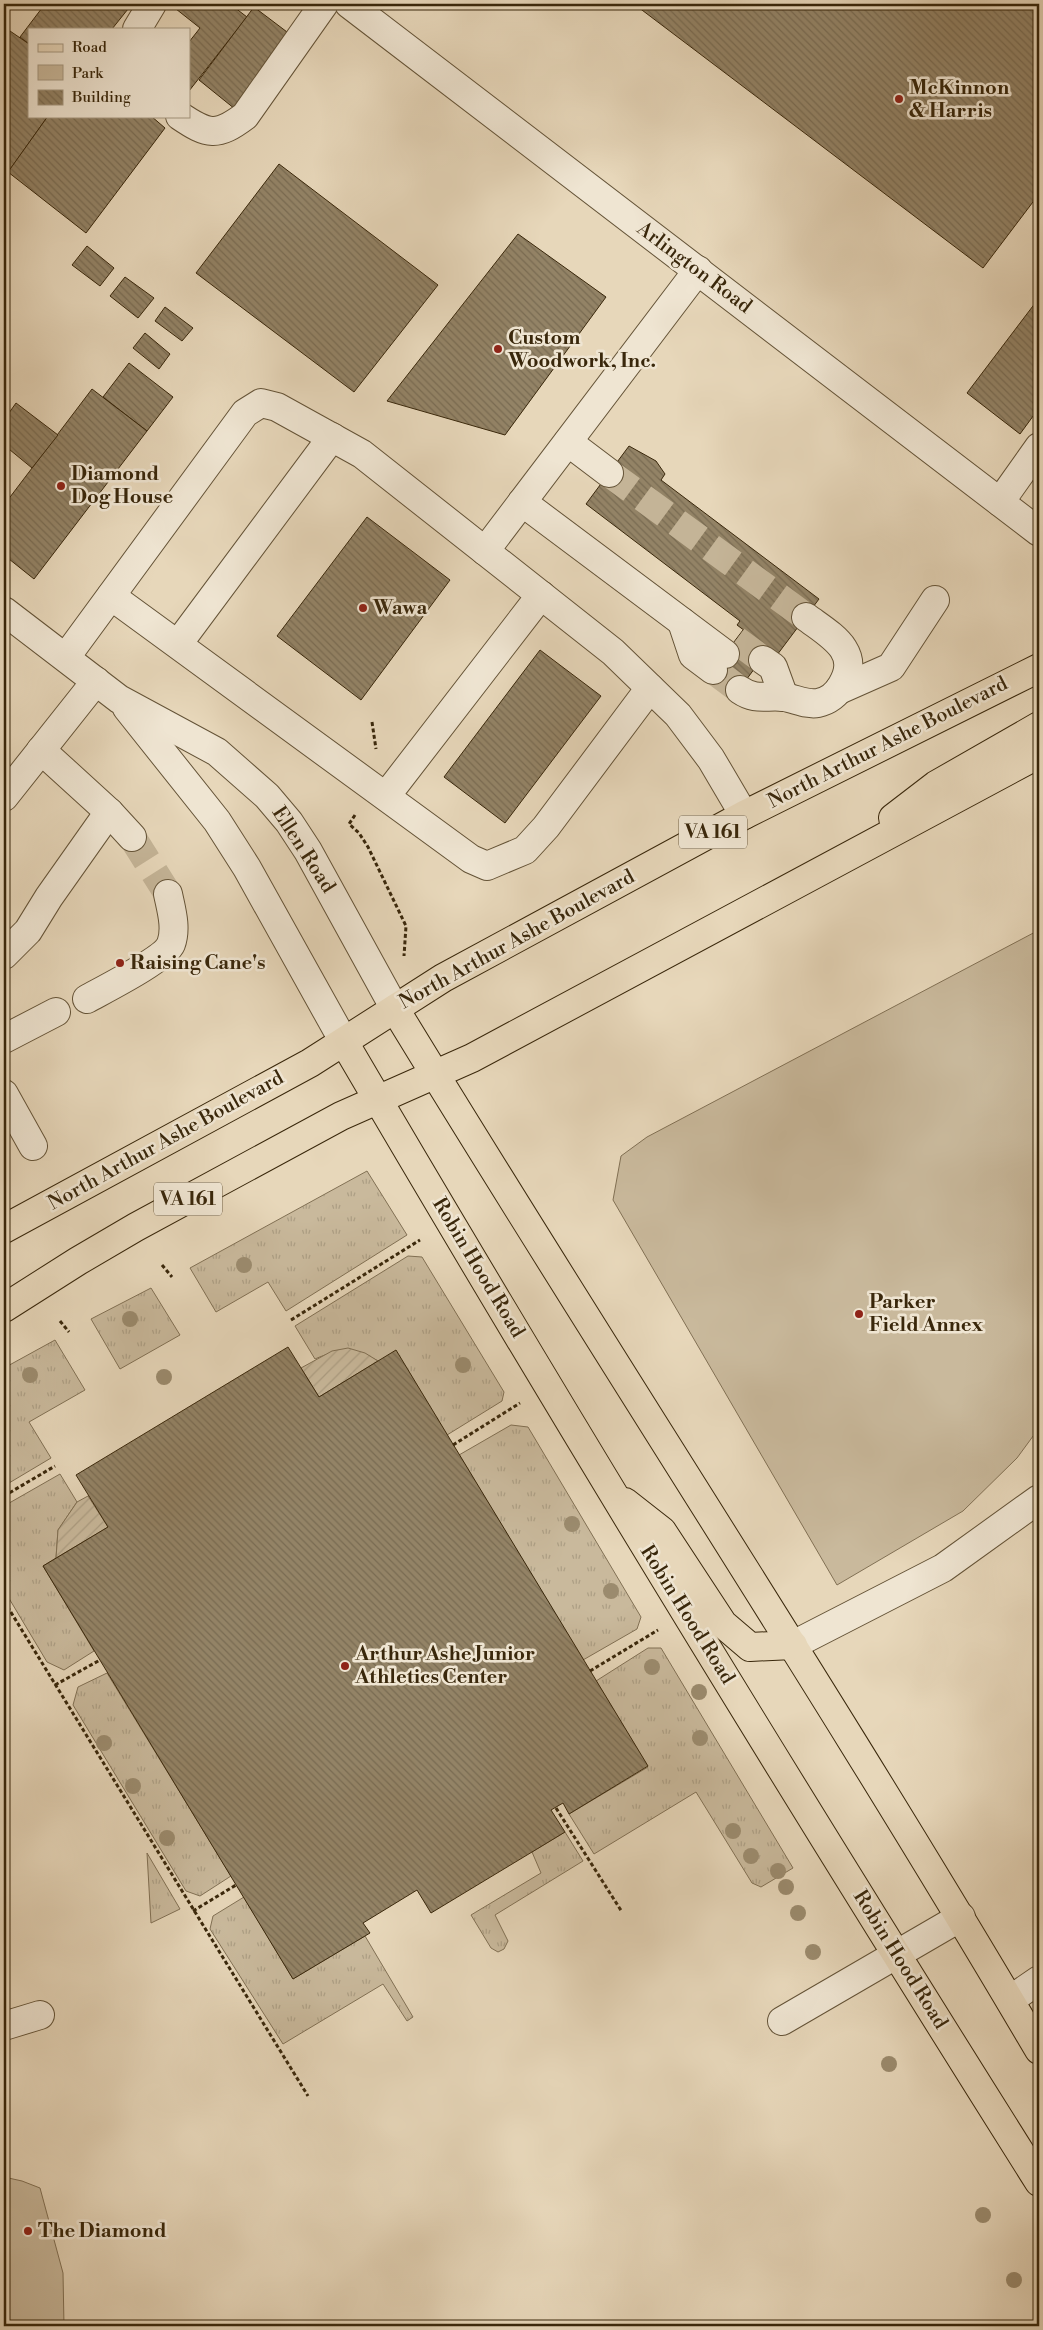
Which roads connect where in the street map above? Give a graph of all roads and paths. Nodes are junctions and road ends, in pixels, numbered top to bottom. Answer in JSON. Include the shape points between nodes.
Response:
{"nodes":[{"id":1,"x":152,"y":4,"type":"edge"},
{"id":2,"x":324,"y":4,"type":"edge"},
{"id":3,"x":349,"y":4,"type":"edge"},
{"id":4,"x":139,"y":28,"type":"edge"},
{"id":5,"x":184,"y":118,"type":"edge"},
{"id":6,"x":698,"y":270,"type":"junction"},
{"id":7,"x":332,"y":437,"type":"junction"},
{"id":8,"x":568,"y":442,"type":"junction"},
{"id":9,"x":1039,"y":447,"type":"edge"},
{"id":10,"x":609,"y":472,"type":"tunnel mouth"},
{"id":11,"x":522,"y":502,"type":"junction"},
{"id":12,"x":1000,"y":502,"type":"junction"},
{"id":13,"x":1039,"y":532,"type":"edge"},
{"id":14,"x":485,"y":551,"type":"junction"},
{"id":15,"x":111,"y":596,"type":"junction"},
{"id":16,"x":541,"y":596,"type":"junction"},
{"id":17,"x":935,"y":600,"type":"dead end"},
{"id":18,"x":4,"y":611,"type":"edge"},
{"id":19,"x":806,"y":617,"type":"tunnel mouth"},
{"id":20,"x":178,"y":644,"type":"junction"},
{"id":21,"x":725,"y":654,"type":"tunnel mouth"},
{"id":22,"x":66,"y":657,"type":"junction"},
{"id":23,"x":1039,"y":668,"type":"edge"},
{"id":24,"x":96,"y":681,"type":"junction"},
{"id":25,"x":650,"y":688,"type":"junction"},
{"id":26,"x":839,"y":690,"type":"junction"},
{"id":27,"x":784,"y":697,"type":"junction"},
{"id":28,"x":119,"y":699,"type":"junction"},
{"id":29,"x":372,"y":722,"type":"dead end"},
{"id":30,"x":1039,"y":726,"type":"edge"},
{"id":31,"x":41,"y":750,"type":"junction"},
{"id":32,"x":1039,"y":754,"type":"edge"},
{"id":33,"x":377,"y":790,"type":"junction"},
{"id":34,"x":4,"y":797,"type":"edge"},
{"id":35,"x":109,"y":812,"type":"junction"},
{"id":36,"x":744,"y":815,"type":"junction"},
{"id":37,"x":132,"y":837,"type":"tunnel mouth"},
{"id":38,"x":830,"y":866,"type":"junction"},
{"id":39,"x":168,"y":894,"type":"tunnel mouth"},
{"id":40,"x":4,"y":955,"type":"edge"},
{"id":41,"x":404,"y":958,"type":"dead end"},
{"id":42,"x":86,"y":999,"type":"dead end"},
{"id":43,"x":395,"y":1009,"type":"junction"},
{"id":44,"x":56,"y":1012,"type":"dead end"},
{"id":45,"x":4,"y":1039,"type":"edge"},
{"id":46,"x":344,"y":1042,"type":"junction"},
{"id":47,"x":434,"y":1074,"type":"junction"},
{"id":48,"x":4,"y":1094,"type":"edge"},
{"id":49,"x":377,"y":1098,"type":"junction"},
{"id":50,"x":33,"y":1146,"type":"dead end"},
{"id":51,"x":4,"y":1229,"type":"edge"},
{"id":52,"x":420,"y":1240,"type":"dead end"},
{"id":53,"x":162,"y":1265,"type":"dead end"},
{"id":54,"x":172,"y":1277,"type":"dead end"},
{"id":55,"x":4,"y":1308,"type":"edge"},
{"id":56,"x":291,"y":1320,"type":"dead end"},
{"id":57,"x":60,"y":1321,"type":"dead end"},
{"id":58,"x":69,"y":1332,"type":"dead end"},
{"id":59,"x":520,"y":1403,"type":"dead end"},
{"id":60,"x":453,"y":1445,"type":"dead end"},
{"id":61,"x":55,"y":1466,"type":"dead end"},
{"id":62,"x":612,"y":1491,"type":"junction"},
{"id":63,"x":4,"y":1496,"type":"edge"},
{"id":64,"x":1039,"y":1499,"type":"edge"},
{"id":65,"x":4,"y":1600,"type":"edge"},
{"id":66,"x":660,"y":1629,"type":"dead end"},
{"id":67,"x":793,"y":1645,"type":"junction"},
{"id":68,"x":100,"y":1660,"type":"dead end"},
{"id":69,"x":590,"y":1671,"type":"dead end"},
{"id":70,"x":55,"y":1685,"type":"junction"},
{"id":71,"x":556,"y":1808,"type":"dead end"},
{"id":72,"x":236,"y":1885,"type":"dead end"},
{"id":73,"x":193,"y":1911,"type":"junction"},
{"id":74,"x":622,"y":1912,"type":"dead end"},
{"id":75,"x":961,"y":1917,"type":"junction"},
{"id":76,"x":896,"y":1955,"type":"junction"},
{"id":77,"x":1039,"y":1980,"type":"edge"},
{"id":78,"x":1010,"y":2000,"type":"junction"},
{"id":79,"x":40,"y":2014,"type":"dead end"},
{"id":80,"x":782,"y":2020,"type":"dead end"},
{"id":81,"x":4,"y":2026,"type":"edge"},
{"id":82,"x":1039,"y":2050,"type":"edge"},
{"id":83,"x":308,"y":2096,"type":"dead end"},
{"id":84,"x":1039,"y":2182,"type":"edge"}],
"edges":[{"from":1,"to":4,"type":"street"},
{"from":2,"to":5,"type":"street","via":[[245,116],[229,128],[208,132]]},
{"from":3,"to":6,"type":"street","name":"Arlington Road"},
{"from":6,"to":8,"type":"street"},
{"from":6,"to":12,"type":"street","name":"Arlington Road"},
{"from":7,"to":14,"type":"street","via":[[362,454]]},
{"from":7,"to":15,"type":"street","via":[[277,407],[261,403],[245,413]]},
{"from":7,"to":20,"type":"street"},
{"from":8,"to":10,"type":"street"},
{"from":8,"to":11,"type":"street"},
{"from":9,"to":12,"type":"street"},
{"from":11,"to":14,"type":"street"},
{"from":11,"to":21,"type":"street"},
{"from":12,"to":13,"type":"street","name":"Arlington Road"},
{"from":14,"to":16,"type":"street"},
{"from":15,"to":20,"type":"street"},
{"from":15,"to":22,"type":"street"},
{"from":16,"to":25,"type":"street","via":[[613,652]]},
{"from":16,"to":33,"type":"street"},
{"from":17,"to":26,"type":"street","via":[[891,667]]},
{"from":18,"to":22,"type":"street","name":"Ellen Road"},
{"from":19,"to":26,"type":"street","via":[[836,639],[847,654],[849,673]]},
{"from":20,"to":33,"type":"street"},
{"from":22,"to":24,"type":"street","name":"Ellen Road"},
{"from":23,"to":36,"type":"main road","name":"North Arthur Ashe Boulevard","number":"VA 161"},
{"from":24,"to":28,"type":"street","name":"Ellen Road"},
{"from":24,"to":31,"type":"street"},
{"from":25,"to":33,"type":"street","via":[[546,827],[525,850],[487,866],[471,859]]},
{"from":25,"to":36,"type":"street","via":[[678,714],[711,759]]},
{"from":26,"to":27,"type":"street","via":[[828,700],[817,703]]},
{"from":27,"to":27,"type":"street","via":[[773,667],[752,675],[750,697]]},
{"from":28,"to":43,"type":"street","name":"Ellen Road","via":[[217,752],[267,796],[308,852]]},
{"from":28,"to":46,"type":"street","name":"Ellen Road","via":[[217,821],[247,868]]},
{"from":29,"to":33,"type":"path","via":[[378,758]]},
{"from":30,"to":38,"type":"main road","via":[[936,785]]},
{"from":31,"to":34,"type":"street"},
{"from":31,"to":35,"type":"street"},
{"from":32,"to":38,"type":"main road","number":"VA 161"},
{"from":33,"to":41,"type":"path","via":[[349,824],[368,847],[406,926]]},
{"from":35,"to":37,"type":"street"},
{"from":35,"to":40,"type":"street","via":[[28,931]]},
{"from":36,"to":43,"type":"main road","name":"North Arthur Ashe Boulevard","number":"VA 161","via":[[443,978]]},
{"from":38,"to":47,"type":"main road","number":"VA 161","via":[[476,1056]]},
{"from":39,"to":42,"type":"street","via":[[173,919],[171,945],[159,958]]},
{"from":43,"to":46,"type":"main road","name":"North Arthur Ashe Boulevard","number":"VA 161"},
{"from":43,"to":47,"type":"main road"},
{"from":44,"to":45,"type":"street"},
{"from":46,"to":49,"type":"main road","name":"Robin Hood Road"},
{"from":46,"to":51,"type":"main road","name":"North Arthur Ashe Boulevard","number":"VA 161"},
{"from":47,"to":49,"type":"main road","number":"VA 161"},
{"from":47,"to":67,"type":"main road"},
{"from":48,"to":50,"type":"street"},
{"from":49,"to":55,"type":"main road","number":"VA 161","via":[[136,1227]]},
{"from":49,"to":62,"type":"main road","name":"Robin Hood Road"},
{"from":52,"to":56,"type":"path"},
{"from":53,"to":54,"type":"path"},
{"from":57,"to":58,"type":"path"},
{"from":59,"to":60,"type":"path"},
{"from":61,"to":63,"type":"path"},
{"from":62,"to":67,"type":"main road","via":[[662,1531],[723,1624],[750,1647]]},
{"from":62,"to":76,"type":"main road","name":"Robin Hood Road"},
{"from":64,"to":67,"type":"street","via":[[943,1568]]},
{"from":65,"to":70,"type":"path"},
{"from":66,"to":69,"type":"path"},
{"from":67,"to":75,"type":"main road"},
{"from":68,"to":70,"type":"path"},
{"from":70,"to":73,"type":"path"},
{"from":71,"to":74,"type":"path"},
{"from":72,"to":73,"type":"path"},
{"from":73,"to":83,"type":"path"},
{"from":75,"to":76,"type":"street"},
{"from":75,"to":78,"type":"main road"},
{"from":76,"to":80,"type":"street"},
{"from":76,"to":84,"type":"main road","name":"Robin Hood Road"},
{"from":77,"to":78,"type":"street"},
{"from":78,"to":82,"type":"main road"},
{"from":79,"to":81,"type":"street"}]}
